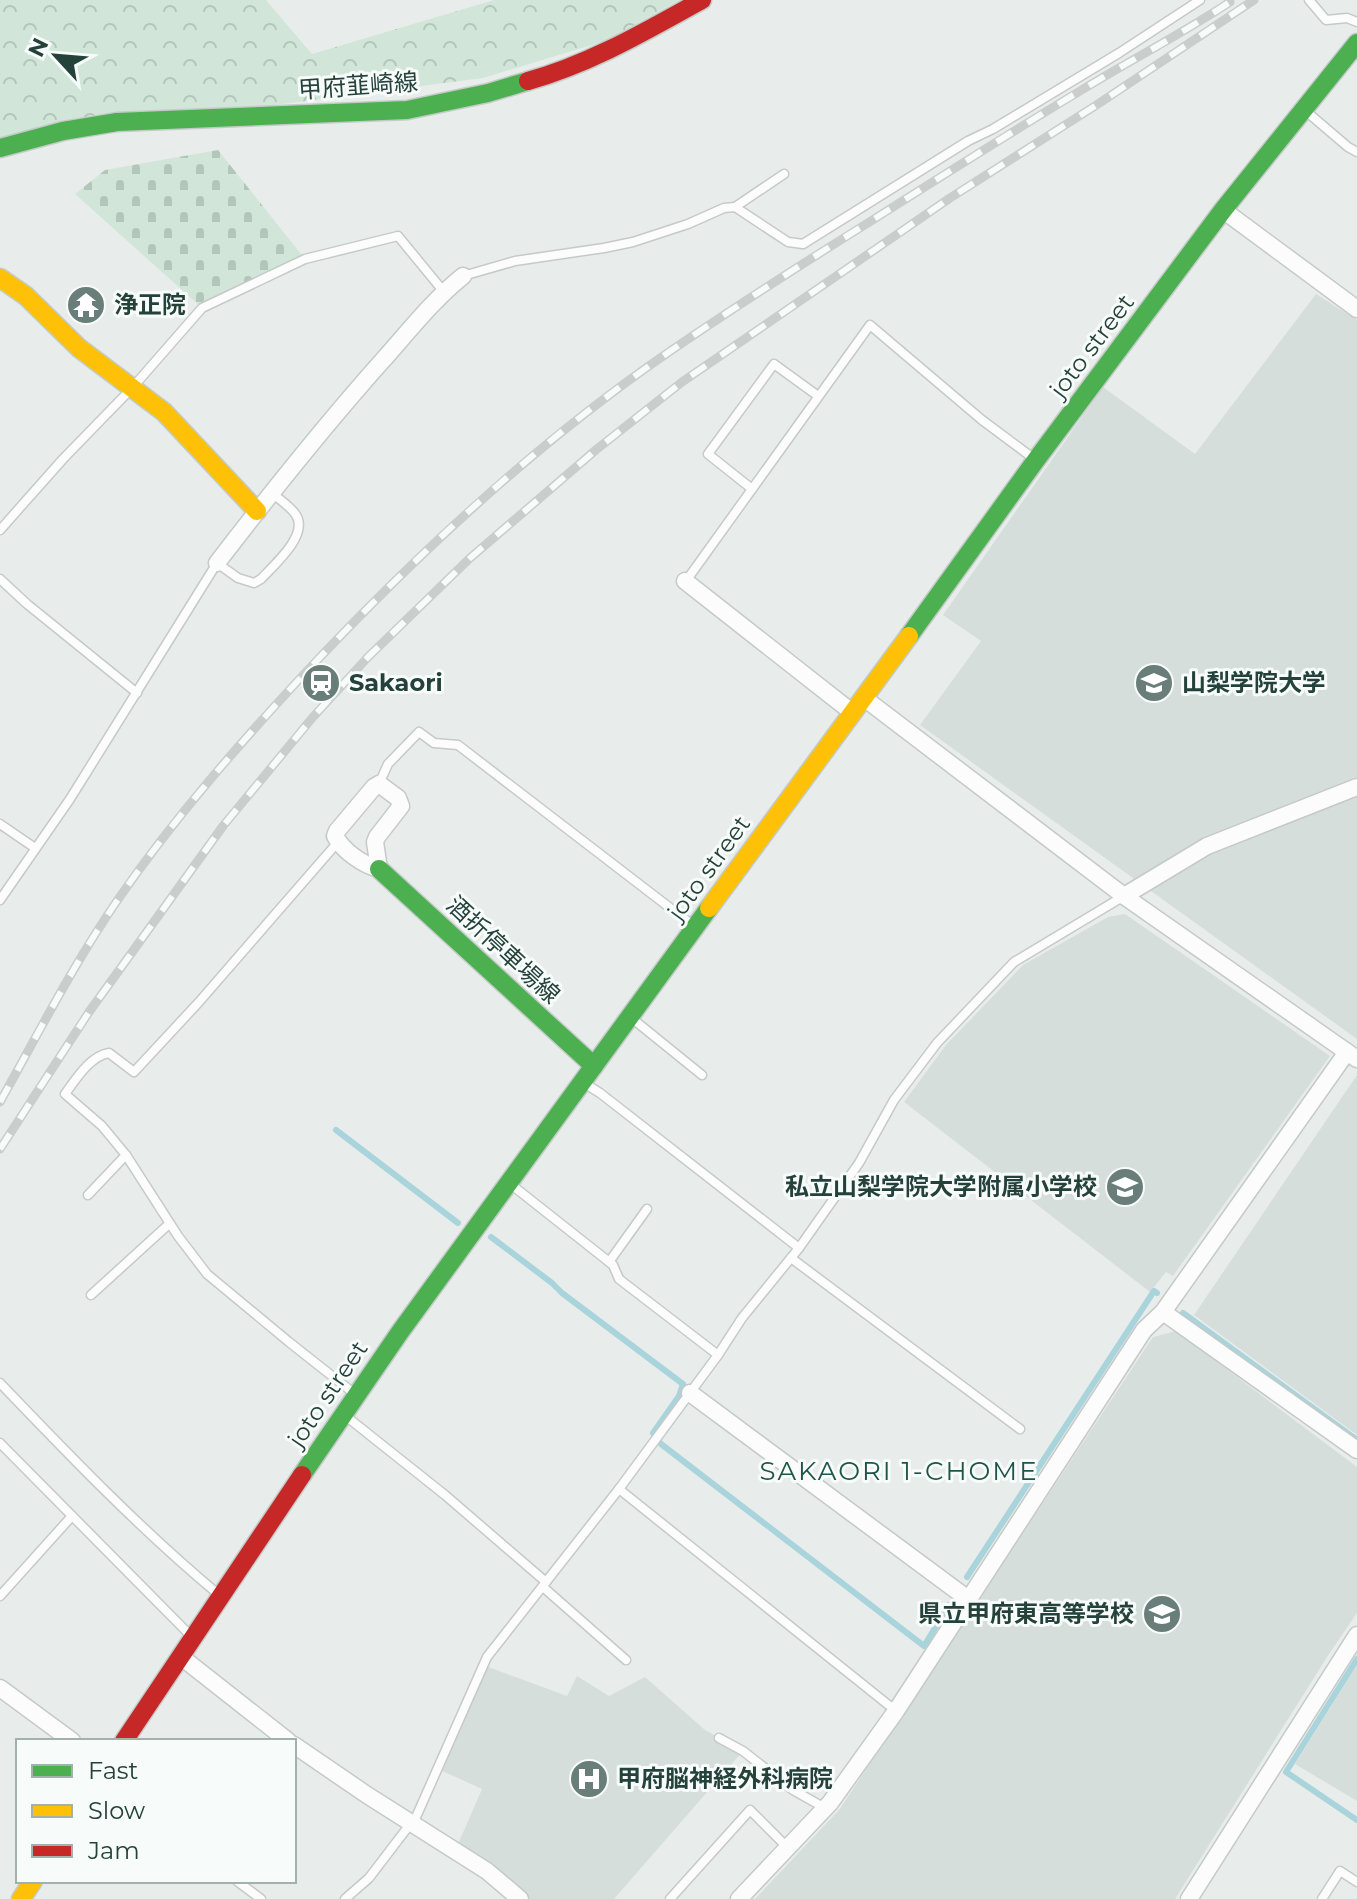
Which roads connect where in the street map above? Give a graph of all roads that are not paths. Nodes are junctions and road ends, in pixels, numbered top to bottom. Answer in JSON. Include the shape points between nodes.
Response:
{"nodes":[{"id":1,"x":702,"y":0,"type":"edge"},
{"id":2,"x":1200,"y":0,"type":"edge"},
{"id":3,"x":1309,"y":0,"type":"edge"},
{"id":4,"x":1357,"y":22,"type":"edge"},
{"id":5,"x":1357,"y":43,"type":"edge"},
{"id":6,"x":1303,"y":109,"type":"junction"},
{"id":7,"x":0,"y":148,"type":"edge"},
{"id":8,"x":1357,"y":152,"type":"edge"},
{"id":9,"x":784,"y":174,"type":"dead end"},
{"id":10,"x":735,"y":207,"type":"junction"},
{"id":11,"x":1223,"y":210,"type":"junction"},
{"id":12,"x":463,"y":276,"type":"joint"},
{"id":13,"x":0,"y":278,"type":"edge"},
{"id":14,"x":444,"y":292,"type":"junction"},
{"id":15,"x":1357,"y":309,"type":"edge"},
{"id":16,"x":133,"y":387,"type":"junction"},
{"id":17,"x":818,"y":396,"type":"junction"},
{"id":18,"x":1036,"y":460,"type":"junction"},
{"id":19,"x":752,"y":489,"type":"junction"},
{"id":20,"x":271,"y":493,"type":"junction"},
{"id":21,"x":257,"y":511,"type":"junction"},
{"id":22,"x":0,"y":530,"type":"edge"},
{"id":23,"x":217,"y":563,"type":"junction"},
{"id":24,"x":0,"y":579,"type":"edge"},
{"id":25,"x":685,"y":581,"type":"joint"},
{"id":26,"x":137,"y":693,"type":"junction"},
{"id":27,"x":859,"y":706,"type":"junction"},
{"id":28,"x":379,"y":784,"type":"junction"},
{"id":29,"x":1357,"y":787,"type":"edge"},
{"id":30,"x":0,"y":824,"type":"edge"},
{"id":31,"x":338,"y":842,"type":"junction"},
{"id":32,"x":35,"y":848,"type":"junction"},
{"id":33,"x":379,"y":869,"type":"junction"},
{"id":34,"x":1124,"y":896,"type":"junction"},
{"id":35,"x":0,"y":900,"type":"edge"},
{"id":36,"x":695,"y":927,"type":"junction"},
{"id":37,"x":630,"y":1017,"type":"junction"},
{"id":38,"x":1352,"y":1056,"type":"edge"},
{"id":39,"x":594,"y":1066,"type":"junction"},
{"id":40,"x":702,"y":1075,"type":"dead end"},
{"id":41,"x":583,"y":1082,"type":"junction"},
{"id":42,"x":126,"y":1155,"type":"junction"},
{"id":43,"x":509,"y":1183,"type":"junction"},
{"id":44,"x":88,"y":1195,"type":"dead end"},
{"id":45,"x":647,"y":1209,"type":"dead end"},
{"id":46,"x":169,"y":1224,"type":"junction"},
{"id":47,"x":799,"y":1248,"type":"junction"},
{"id":48,"x":791,"y":1258,"type":"junction"},
{"id":49,"x":609,"y":1262,"type":"junction"},
{"id":50,"x":91,"y":1295,"type":"dead end"},
{"id":51,"x":1163,"y":1312,"type":"junction"},
{"id":52,"x":718,"y":1355,"type":"junction"},
{"id":53,"x":0,"y":1383,"type":"edge"},
{"id":54,"x":690,"y":1393,"type":"junction"},
{"id":55,"x":355,"y":1394,"type":"junction"},
{"id":56,"x":342,"y":1414,"type":"junction"},
{"id":57,"x":1020,"y":1429,"type":"dead end"},
{"id":58,"x":0,"y":1443,"type":"edge"},
{"id":59,"x":1357,"y":1450,"type":"edge"},
{"id":60,"x":619,"y":1489,"type":"junction"},
{"id":61,"x":72,"y":1516,"type":"junction"},
{"id":62,"x":545,"y":1585,"type":"junction"},
{"id":63,"x":0,"y":1596,"type":"edge"},
{"id":64,"x":221,"y":1597,"type":"junction"},
{"id":65,"x":968,"y":1599,"type":"junction"},
{"id":66,"x":1357,"y":1635,"type":"edge"},
{"id":67,"x":192,"y":1637,"type":"junction"},
{"id":68,"x":180,"y":1656,"type":"junction"},
{"id":69,"x":626,"y":1660,"type":"dead end"},
{"id":70,"x":0,"y":1688,"type":"edge"},
{"id":71,"x":896,"y":1711,"type":"junction"},
{"id":72,"x":719,"y":1738,"type":"dead end"},
{"id":73,"x":69,"y":1739,"type":"edge"},
{"id":74,"x":125,"y":1739,"type":"edge"},
{"id":75,"x":285,"y":1739,"type":"edge"},
{"id":76,"x":296,"y":1746,"type":"edge"},
{"id":77,"x":825,"y":1808,"type":"junction"},
{"id":78,"x":412,"y":1823,"type":"junction"},
{"id":79,"x":788,"y":1848,"type":"junction"},
{"id":80,"x":1357,"y":1882,"type":"edge"},
{"id":81,"x":240,"y":1883,"type":"edge"},
{"id":82,"x":261,"y":1899,"type":"edge"},
{"id":83,"x":345,"y":1899,"type":"edge"},
{"id":84,"x":520,"y":1899,"type":"edge"},
{"id":85,"x":670,"y":1899,"type":"edge"},
{"id":86,"x":739,"y":1899,"type":"edge"},
{"id":87,"x":1189,"y":1899,"type":"edge"},
{"id":88,"x":1322,"y":1899,"type":"edge"}],
"edges":[{"from":1,"to":7,"type":"main road","name":"甲府韮崎線","via":[[608,51],[488,93],[407,110],[117,122]]},
{"from":2,"to":10,"type":"lane","via":[[803,244],[788,242]]},
{"from":3,"to":4,"type":"lane","via":[[1326,20]]},
{"from":5,"to":6,"type":"main road","name":"joto street"},
{"from":6,"to":8,"type":"lane"},
{"from":6,"to":11,"type":"main road","name":"joto street"},
{"from":9,"to":10,"type":"lane"},
{"from":10,"to":12,"type":"lane","via":[[633,242],[515,261]]},
{"from":11,"to":15,"type":"street"},
{"from":11,"to":18,"type":"main road","name":"joto street"},
{"from":12,"to":14,"type":"street"},
{"from":13,"to":16,"type":"main road","via":[[79,348]]},
{"from":14,"to":16,"type":"lane","via":[[398,236],[305,259],[202,308]]},
{"from":14,"to":20,"type":"street"},
{"from":16,"to":21,"type":"main road","via":[[164,412]]},
{"from":16,"to":22,"type":"lane"},
{"from":17,"to":18,"type":"lane","via":[[870,325]]},
{"from":17,"to":19,"type":"lane"},
{"from":17,"to":19,"type":"lane","via":[[774,364],[708,454]]},
{"from":18,"to":27,"type":"main road","name":"joto street"},
{"from":19,"to":25,"type":"lane"},
{"from":20,"to":21,"type":"street"},
{"from":20,"to":23,"type":"lane","via":[[295,513],[297,538],[254,583]]},
{"from":21,"to":23,"type":"street"},
{"from":23,"to":26,"type":"lane"},
{"from":24,"to":26,"type":"lane"},
{"from":25,"to":27,"type":"street"},
{"from":26,"to":32,"type":"lane"},
{"from":27,"to":34,"type":"street"},
{"from":27,"to":36,"type":"main road","name":"joto street"},
{"from":28,"to":31,"type":"street","via":[[337,831]]},
{"from":28,"to":33,"type":"street","via":[[401,806],[375,842]]},
{"from":28,"to":36,"type":"lane","via":[[388,764],[419,732],[434,743],[458,745]]},
{"from":29,"to":34,"type":"street","via":[[1207,846]]},
{"from":30,"to":32,"type":"lane"},
{"from":31,"to":33,"type":"street","via":[[367,866]]},
{"from":31,"to":42,"type":"lane","via":[[134,1072],[109,1053],[100,1055],[65,1094]]},
{"from":32,"to":35,"type":"lane"},
{"from":33,"to":39,"type":"main road","name":"酒折停車場線"},
{"from":34,"to":38,"type":"street"},
{"from":34,"to":47,"type":"lane","via":[[1014,962],[937,1043]]},
{"from":36,"to":37,"type":"main road","name":"joto street"},
{"from":37,"to":39,"type":"main road","name":"joto street"},
{"from":37,"to":40,"type":"lane"},
{"from":38,"to":51,"type":"street"},
{"from":39,"to":41,"type":"main road","name":"joto street"},
{"from":41,"to":43,"type":"main road","name":"joto street"},
{"from":41,"to":47,"type":"lane"},
{"from":42,"to":44,"type":"lane"},
{"from":42,"to":46,"type":"lane"},
{"from":43,"to":49,"type":"lane"},
{"from":43,"to":55,"type":"main road","name":"joto street"},
{"from":45,"to":49,"type":"lane"},
{"from":46,"to":50,"type":"lane"},
{"from":46,"to":55,"type":"lane","via":[[207,1274]]},
{"from":47,"to":48,"type":"lane"},
{"from":48,"to":52,"type":"lane"},
{"from":48,"to":57,"type":"lane"},
{"from":49,"to":52,"type":"lane","via":[[619,1279]]},
{"from":51,"to":59,"type":"street"},
{"from":51,"to":65,"type":"street","via":[[1144,1330]]},
{"from":52,"to":54,"type":"lane"},
{"from":53,"to":64,"type":"lane","via":[[102,1489]]},
{"from":54,"to":60,"type":"lane"},
{"from":54,"to":65,"type":"street"},
{"from":55,"to":56,"type":"main road","name":"joto street"},
{"from":56,"to":62,"type":"lane","via":[[445,1495]]},
{"from":56,"to":64,"type":"main road","name":"joto street"},
{"from":58,"to":61,"type":"lane"},
{"from":60,"to":62,"type":"lane"},
{"from":60,"to":71,"type":"lane"},
{"from":61,"to":63,"type":"lane"},
{"from":61,"to":67,"type":"lane"},
{"from":62,"to":69,"type":"lane"},
{"from":62,"to":78,"type":"lane","via":[[483,1665]]},
{"from":64,"to":67,"type":"main road","name":"joto street"},
{"from":65,"to":71,"type":"street"},
{"from":66,"to":87,"type":"street"},
{"from":67,"to":68,"type":"main road","name":"joto street"},
{"from":68,"to":74,"type":"main road","name":"joto street"},
{"from":68,"to":75,"type":"street"},
{"from":70,"to":73,"type":"street"},
{"from":71,"to":77,"type":"street"},
{"from":72,"to":77,"type":"lane"},
{"from":76,"to":78,"type":"street"},
{"from":77,"to":79,"type":"street"},
{"from":78,"to":83,"type":"lane","via":[[369,1878]]},
{"from":78,"to":84,"type":"street"},
{"from":79,"to":85,"type":"lane","via":[[750,1810]]},
{"from":79,"to":86,"type":"street"},
{"from":80,"to":88,"type":"lane","via":[[1340,1871]]},
{"from":81,"to":82,"type":"lane"}]}
